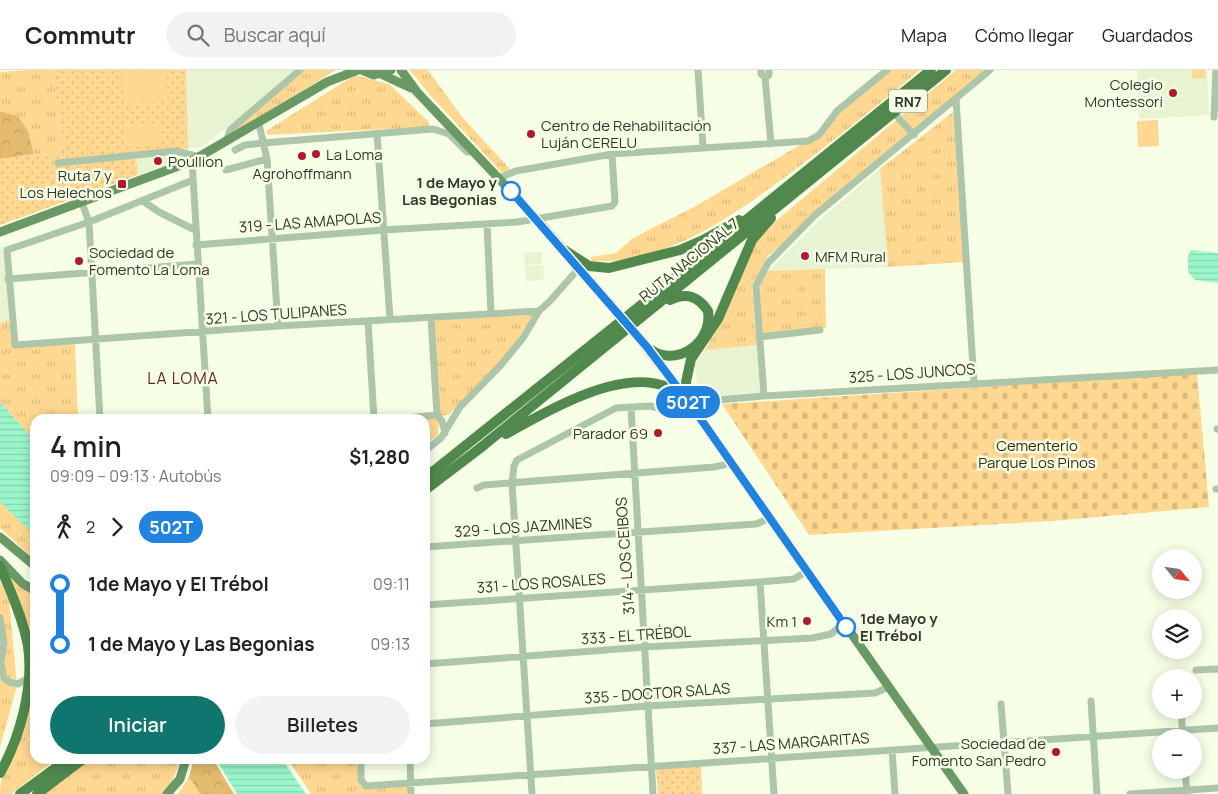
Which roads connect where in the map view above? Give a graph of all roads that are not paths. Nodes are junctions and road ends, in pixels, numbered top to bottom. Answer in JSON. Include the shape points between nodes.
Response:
{"nodes":[{"id":1,"x":300,"y":70,"type":"edge"},
{"id":2,"x":339,"y":70,"type":"edge"},
{"id":3,"x":358,"y":70,"type":"edge"},
{"id":4,"x":362,"y":70,"type":"edge"},
{"id":5,"x":391,"y":70,"type":"edge"},
{"id":6,"x":401,"y":70,"type":"edge"},
{"id":7,"x":698,"y":70,"type":"edge"},
{"id":8,"x":761,"y":70,"type":"edge"},
{"id":9,"x":887,"y":70,"type":"edge"},
{"id":10,"x":931,"y":70,"type":"edge"},
{"id":11,"x":946,"y":70,"type":"edge"},
{"id":12,"x":990,"y":70,"type":"edge"},
{"id":13,"x":1216,"y":70,"type":"edge"},
{"id":14,"x":382,"y":74,"type":"junction"},
{"id":15,"x":767,"y":74,"type":"edge"},
{"id":16,"x":327,"y":82,"type":"junction"},
{"id":17,"x":417,"y":92,"type":"junction"},
{"id":18,"x":956,"y":99,"type":"junction"},
{"id":19,"x":893,"y":112,"type":"junction"},
{"id":20,"x":1214,"y":118,"type":"dead end"},
{"id":21,"x":259,"y":124,"type":"junction"},
{"id":22,"x":377,"y":134,"type":"junction"},
{"id":23,"x":914,"y":135,"type":"junction"},
{"id":24,"x":226,"y":142,"type":"junction"},
{"id":25,"x":263,"y":142,"type":"junction"},
{"id":26,"x":771,"y":144,"type":"junction"},
{"id":27,"x":703,"y":147,"type":"junction"},
{"id":28,"x":235,"y":150,"type":"dead end"},
{"id":29,"x":475,"y":152,"type":"junction"},
{"id":30,"x":612,"y":154,"type":"junction"},
{"id":31,"x":196,"y":159,"type":"junction"},
{"id":32,"x":267,"y":159,"type":"junction"},
{"id":33,"x":58,"y":163,"type":"dead end"},
{"id":34,"x":226,"y":170,"type":"dead end"},
{"id":35,"x":499,"y":178,"type":"junction"},
{"id":36,"x":193,"y":180,"type":"junction"},
{"id":37,"x":798,"y":190,"type":"junction"},
{"id":38,"x":779,"y":194,"type":"junction"},
{"id":39,"x":143,"y":201,"type":"junction"},
{"id":40,"x":82,"y":203,"type":"junction"},
{"id":41,"x":536,"y":219,"type":"junction"},
{"id":42,"x":89,"y":222,"type":"junction"},
{"id":43,"x":487,"y":224,"type":"junction"},
{"id":44,"x":195,"y":230,"type":"junction"},
{"id":45,"x":383,"y":230,"type":"junction"},
{"id":46,"x":0,"y":232,"type":"edge"},
{"id":47,"x":273,"y":238,"type":"junction"},
{"id":48,"x":196,"y":245,"type":"junction"},
{"id":49,"x":564,"y":250,"type":"junction"},
{"id":50,"x":197,"y":264,"type":"junction"},
{"id":51,"x":579,"y":268,"type":"junction"},
{"id":52,"x":92,"y":272,"type":"junction"},
{"id":53,"x":8,"y":279,"type":"junction"},
{"id":54,"x":651,"y":310,"type":"junction"},
{"id":55,"x":539,"y":311,"type":"junction"},
{"id":56,"x":491,"y":314,"type":"junction"},
{"id":57,"x":431,"y":318,"type":"junction"},
{"id":58,"x":390,"y":319,"type":"junction"},
{"id":59,"x":368,"y":321,"type":"junction"},
{"id":60,"x":278,"y":326,"type":"junction"},
{"id":61,"x":820,"y":330,"type":"dead end"},
{"id":62,"x":202,"y":332,"type":"junction"},
{"id":63,"x":759,"y":337,"type":"junction"},
{"id":64,"x":97,"y":340,"type":"junction"},
{"id":65,"x":647,"y":347,"type":"junction"},
{"id":66,"x":1218,"y":370,"type":"edge"},
{"id":67,"x":974,"y":383,"type":"junction"},
{"id":68,"x":764,"y":396,"type":"junction"},
{"id":69,"x":691,"y":406,"type":"junction"},
{"id":70,"x":631,"y":407,"type":"junction"},
{"id":71,"x":100,"y":414,"type":"edge"},
{"id":72,"x":208,"y":414,"type":"edge"},
{"id":73,"x":374,"y":414,"type":"edge"},
{"id":74,"x":437,"y":415,"type":"junction"},
{"id":75,"x":430,"y":416,"type":"edge"},
{"id":76,"x":445,"y":433,"type":"junction"},
{"id":77,"x":430,"y":446,"type":"edge"},
{"id":78,"x":479,"y":449,"type":"junction"},
{"id":79,"x":730,"y":461,"type":"junction"},
{"id":80,"x":634,"y":472,"type":"junction"},
{"id":81,"x":430,"y":474,"type":"edge"},
{"id":82,"x":512,"y":483,"type":"junction"},
{"id":83,"x":430,"y":486,"type":"edge"},
{"id":84,"x":477,"y":488,"type":"dead end"},
{"id":85,"x":770,"y":518,"type":"junction"},
{"id":86,"x":637,"y":533,"type":"junction"},
{"id":87,"x":0,"y":536,"type":"edge"},
{"id":88,"x":515,"y":540,"type":"junction"},
{"id":89,"x":430,"y":547,"type":"edge"},
{"id":90,"x":0,"y":560,"type":"edge"},
{"id":91,"x":30,"y":562,"type":"edge"},
{"id":92,"x":0,"y":566,"type":"edge"},
{"id":93,"x":807,"y":572,"type":"junction"},
{"id":94,"x":760,"y":582,"type":"junction"},
{"id":95,"x":30,"y":588,"type":"edge"},
{"id":96,"x":641,"y":589,"type":"junction"},
{"id":97,"x":519,"y":598,"type":"junction"},
{"id":98,"x":430,"y":605,"type":"edge"},
{"id":99,"x":0,"y":618,"type":"edge"},
{"id":100,"x":844,"y":623,"type":"junction"},
{"id":101,"x":764,"y":640,"type":"junction"},
{"id":102,"x":645,"y":647,"type":"junction"},
{"id":103,"x":522,"y":657,"type":"junction"},
{"id":104,"x":430,"y":664,"type":"edge"},
{"id":105,"x":1,"y":665,"type":"edge"},
{"id":106,"x":1218,"y":669,"type":"edge"},
{"id":107,"x":1202,"y":670,"type":"edge"},
{"id":108,"x":28,"y":678,"type":"junction"},
{"id":109,"x":889,"y":686,"type":"junction"},
{"id":110,"x":768,"y":699,"type":"junction"},
{"id":111,"x":1091,"y":701,"type":"dead end"},
{"id":112,"x":1000,"y":704,"type":"dead end"},
{"id":113,"x":648,"y":706,"type":"junction"},
{"id":114,"x":527,"y":715,"type":"junction"},
{"id":115,"x":430,"y":724,"type":"edge"},
{"id":116,"x":1218,"y":728,"type":"edge"},
{"id":117,"x":1202,"y":731,"type":"edge"},
{"id":118,"x":1152,"y":735,"type":"edge"},
{"id":119,"x":1093,"y":736,"type":"junction"},
{"id":120,"x":1003,"y":743,"type":"junction"},
{"id":121,"x":932,"y":748,"type":"junction"},
{"id":122,"x":892,"y":750,"type":"junction"},
{"id":123,"x":772,"y":758,"type":"junction"},
{"id":124,"x":61,"y":764,"type":"edge"},
{"id":125,"x":76,"y":764,"type":"edge"},
{"id":126,"x":184,"y":764,"type":"edge"},
{"id":127,"x":360,"y":764,"type":"edge"},
{"id":128,"x":410,"y":764,"type":"edge"},
{"id":129,"x":652,"y":765,"type":"junction"},
{"id":130,"x":0,"y":773,"type":"edge"},
{"id":131,"x":531,"y":774,"type":"junction"},
{"id":132,"x":1186,"y":779,"type":"edge"},
{"id":133,"x":411,"y":782,"type":"junction"},
{"id":134,"x":1218,"y":788,"type":"edge"},
{"id":135,"x":1187,"y":792,"type":"edge"},
{"id":136,"x":20,"y":794,"type":"edge"},
{"id":137,"x":37,"y":794,"type":"edge"},
{"id":138,"x":167,"y":794,"type":"edge"},
{"id":139,"x":411,"y":794,"type":"edge"},
{"id":140,"x":532,"y":794,"type":"edge"},
{"id":141,"x":653,"y":794,"type":"edge"},
{"id":142,"x":774,"y":794,"type":"edge"},
{"id":143,"x":895,"y":794,"type":"edge"},
{"id":144,"x":964,"y":794,"type":"edge"},
{"id":145,"x":1008,"y":794,"type":"edge"},
{"id":146,"x":1097,"y":794,"type":"edge"},
{"id":147,"x":1130,"y":794,"type":"edge"}],
"edges":[{"from":1,"to":24,"type":"street","via":[[230,130]]},
{"from":2,"to":16,"type":"main road"},
{"from":3,"to":16,"type":"main road"},
{"from":4,"to":14,"type":"main road","via":[[374,75]]},
{"from":5,"to":14,"type":"main road"},
{"from":6,"to":17,"type":"main road"},
{"from":7,"to":27,"type":"street"},
{"from":8,"to":15,"type":"street","via":[[761,74]]},
{"from":9,"to":26,"type":"street","via":[[837,111],[819,135],[808,141]]},
{"from":10,"to":38,"type":"highway","name":"RUTA NACIONAL 7","number":"RN7"},
{"from":11,"to":19,"type":"highway","name":"RUTA NACIONAL 7","number":"RN7"},
{"from":12,"to":18,"type":"street"},
{"from":13,"to":20,"type":"street"},
{"from":14,"to":17,"type":"main road"},
{"from":15,"to":26,"type":"street"},
{"from":16,"to":21,"type":"main road"},
{"from":17,"to":29,"type":"main road"},
{"from":18,"to":23,"type":"street"},
{"from":18,"to":67,"type":"street"},
{"from":19,"to":23,"type":"street"},
{"from":19,"to":37,"type":"highway","name":"RUTA NACIONAL 7","number":"RN7"},
{"from":21,"to":24,"type":"main road"},
{"from":21,"to":25,"type":"street"},
{"from":22,"to":25,"type":"street"},
{"from":22,"to":29,"type":"street","via":[[440,130],[449,134],[467,152]]},
{"from":22,"to":45,"type":"street"},
{"from":23,"to":63,"type":"street","via":[[806,223],[763,269],[756,286]]},
{"from":24,"to":31,"type":"main road"},
{"from":25,"to":28,"type":"street"},
{"from":25,"to":32,"type":"street"},
{"from":26,"to":27,"type":"street"},
{"from":27,"to":30,"type":"street"},
{"from":29,"to":35,"type":"main road"},
{"from":30,"to":35,"type":"street","via":[[516,171]]},
{"from":30,"to":41,"type":"street","name":"319 - LAS AMAPOLAS","via":[[615,202],[612,206]]},
{"from":31,"to":33,"type":"street","via":[[176,151]]},
{"from":31,"to":36,"type":"street"},
{"from":31,"to":40,"type":"main road"},
{"from":32,"to":34,"type":"street"},
{"from":32,"to":47,"type":"street"},
{"from":35,"to":41,"type":"main road"},
{"from":36,"to":39,"type":"street"},
{"from":36,"to":44,"type":"street"},
{"from":37,"to":54,"type":"highway","name":"RUTA NACIONAL 7","number":"RN7"},
{"from":37,"to":69,"type":"highway","via":[[752,240],[718,319],[691,359],[686,382]]},
{"from":38,"to":49,"type":"highway","via":[[703,240],[652,258],[597,268]]},
{"from":38,"to":81,"type":"highway","name":"RUTA NACIONAL 7","number":"RN7"},
{"from":39,"to":42,"type":"street"},
{"from":39,"to":44,"type":"street"},
{"from":40,"to":42,"type":"street"},
{"from":40,"to":46,"type":"main road"},
{"from":41,"to":43,"type":"street","name":"319 - LAS AMAPOLAS"},
{"from":41,"to":49,"type":"main road"},
{"from":42,"to":52,"type":"street"},
{"from":42,"to":53,"type":"street","via":[[7,250]]},
{"from":43,"to":45,"type":"street","name":"319 - LAS AMAPOLAS"},
{"from":43,"to":56,"type":"street"},
{"from":44,"to":48,"type":"street"},
{"from":45,"to":47,"type":"street","name":"319 - LAS AMAPOLAS"},
{"from":45,"to":58,"type":"street"},
{"from":47,"to":48,"type":"street","name":"319 - LAS AMAPOLAS"},
{"from":47,"to":60,"type":"street"},
{"from":48,"to":50,"type":"street"},
{"from":49,"to":51,"type":"main road"},
{"from":50,"to":52,"type":"street"},
{"from":50,"to":62,"type":"street"},
{"from":51,"to":55,"type":"street"},
{"from":51,"to":65,"type":"main road","bridge":true},
{"from":52,"to":53,"type":"street"},
{"from":52,"to":64,"type":"street"},
{"from":53,"to":64,"type":"street","name":"321 - LOS TULIPANES","via":[[14,345]]},
{"from":54,"to":65,"type":"highway","via":[[677,296],[686,295],[702,303],[709,317],[704,333],[686,353],[668,357]]},
{"from":54,"to":78,"type":"highway","name":"RUTA NACIONAL 7","number":"RN7"},
{"from":55,"to":56,"type":"street","name":"321 - LOS TULIPANES"},
{"from":55,"to":76,"type":"street","via":[[516,347],[460,407]]},
{"from":56,"to":57,"type":"street","name":"321 - LOS TULIPANES"},
{"from":57,"to":58,"type":"street","name":"321 - LOS TULIPANES"},
{"from":57,"to":74,"type":"street"},
{"from":58,"to":59,"type":"street","name":"321 - LOS TULIPANES"},
{"from":59,"to":60,"type":"street","name":"321 - LOS TULIPANES"},
{"from":59,"to":73,"type":"street"},
{"from":60,"to":62,"type":"street","name":"321 - LOS TULIPANES"},
{"from":61,"to":63,"type":"street"},
{"from":62,"to":64,"type":"street","name":"321 - LOS TULIPANES"},
{"from":62,"to":72,"type":"street"},
{"from":63,"to":68,"type":"street"},
{"from":64,"to":71,"type":"street"},
{"from":65,"to":69,"type":"main road"},
{"from":66,"to":67,"type":"street","name":"325 - LOS JUNCOS"},
{"from":67,"to":68,"type":"street","name":"325 - LOS JUNCOS"},
{"from":68,"to":69,"type":"street","name":"325 - LOS JUNCOS","via":[[707,401]]},
{"from":69,"to":70,"type":"street","name":"325 - LOS JUNCOS","via":[[678,412],[650,406]]},
{"from":69,"to":78,"type":"highway","via":[[670,389],[656,384],[639,383],[602,389],[546,411]]},
{"from":69,"to":79,"type":"main road"},
{"from":70,"to":80,"type":"street","name":"314 - LOS CEIBOS"},
{"from":70,"to":82,"type":"street","name":"325 - LOS JUNCOS","via":[[611,410],[517,460]]},
{"from":74,"to":75,"type":"street"},
{"from":74,"to":76,"type":"street"},
{"from":76,"to":77,"type":"street"},
{"from":78,"to":83,"type":"highway","name":"RUTA NACIONAL 7","number":"RN7"},
{"from":79,"to":80,"type":"street","via":[[714,467]]},
{"from":79,"to":85,"type":"main road"},
{"from":80,"to":82,"type":"street"},
{"from":80,"to":86,"type":"street","name":"314 - LOS CEIBOS"},
{"from":82,"to":84,"type":"street"},
{"from":82,"to":88,"type":"street"},
{"from":85,"to":86,"type":"street","name":"329 - LOS JAZMINES","via":[[756,524]]},
{"from":85,"to":93,"type":"main road"},
{"from":86,"to":88,"type":"street","name":"329 - LOS JAZMINES"},
{"from":86,"to":96,"type":"street","name":"314 - LOS CEIBOS"},
{"from":87,"to":91,"type":"main road"},
{"from":88,"to":89,"type":"street","name":"329 - LOS JAZMINES"},
{"from":88,"to":97,"type":"street"},
{"from":90,"to":95,"type":"main road"},
{"from":92,"to":108,"type":"highway","via":[[25,634]]},
{"from":93,"to":94,"type":"street","name":"331 - LOS ROSALES","via":[[794,579]]},
{"from":93,"to":100,"type":"main road"},
{"from":94,"to":96,"type":"street","name":"331 - LOS ROSALES"},
{"from":94,"to":101,"type":"street"},
{"from":96,"to":97,"type":"street","name":"331 - LOS ROSALES"},
{"from":96,"to":102,"type":"street","name":"314 - LOS CEIBOS"},
{"from":97,"to":98,"type":"street","name":"331 - LOS ROSALES"},
{"from":97,"to":103,"type":"street"},
{"from":99,"to":105,"type":"street","via":[[4,643]]},
{"from":100,"to":101,"type":"street","name":"333 - EL TRÉBOL","via":[[834,633],[822,637]]},
{"from":100,"to":109,"type":"main road"},
{"from":101,"to":102,"type":"street","name":"333 - EL TRÉBOL"},
{"from":101,"to":110,"type":"street"},
{"from":102,"to":103,"type":"street","name":"333 - EL TRÉBOL"},
{"from":102,"to":113,"type":"street","name":"314 - LOS CEIBOS"},
{"from":103,"to":104,"type":"street","name":"333 - EL TRÉBOL"},
{"from":103,"to":114,"type":"street"},
{"from":105,"to":108,"type":"street","via":[[4,678],[9,682],[18,684]]},
{"from":106,"to":107,"type":"street"},
{"from":108,"to":130,"type":"highway","via":[[14,742]]},
{"from":109,"to":110,"type":"street","name":"335 - DOCTOR SALAS","via":[[875,693]]},
{"from":109,"to":121,"type":"main road"},
{"from":110,"to":113,"type":"street","name":"335 - DOCTOR SALAS"},
{"from":110,"to":123,"type":"street"},
{"from":111,"to":119,"type":"street"},
{"from":112,"to":120,"type":"street"},
{"from":113,"to":114,"type":"street","name":"335 - DOCTOR SALAS"},
{"from":113,"to":129,"type":"street","name":"314 - LOS CEIBOS"},
{"from":114,"to":115,"type":"street","name":"335 - DOCTOR SALAS"},
{"from":114,"to":131,"type":"street"},
{"from":116,"to":117,"type":"street","name":"337 - LAS MARGARITAS"},
{"from":118,"to":119,"type":"street","name":"337 - LAS MARGARITAS"},
{"from":119,"to":120,"type":"street","name":"337 - LAS MARGARITAS"},
{"from":119,"to":146,"type":"street"},
{"from":120,"to":121,"type":"street","name":"337 - LAS MARGARITAS"},
{"from":120,"to":145,"type":"street"},
{"from":121,"to":122,"type":"street","name":"337 - LAS MARGARITAS"},
{"from":121,"to":144,"type":"main road"},
{"from":122,"to":123,"type":"street","name":"337 - LAS MARGARITAS"},
{"from":122,"to":143,"type":"street"},
{"from":123,"to":129,"type":"street","name":"337 - LAS MARGARITAS"},
{"from":123,"to":142,"type":"street"},
{"from":124,"to":136,"type":"highway"},
{"from":125,"to":137,"type":"highway"},
{"from":126,"to":138,"type":"main road","via":[[180,779]]},
{"from":127,"to":133,"type":"street","name":"337 - LAS MARGARITAS","via":[[366,786]]},
{"from":128,"to":133,"type":"street"},
{"from":129,"to":131,"type":"street","name":"337 - LAS MARGARITAS"},
{"from":129,"to":141,"type":"street","name":"314 - LOS CEIBOS"},
{"from":131,"to":133,"type":"street","name":"337 - LAS MARGARITAS"},
{"from":131,"to":140,"type":"street"},
{"from":132,"to":135,"type":"street"},
{"from":133,"to":139,"type":"street"},
{"from":134,"to":135,"type":"street"},
{"from":135,"to":147,"type":"street"}]}
